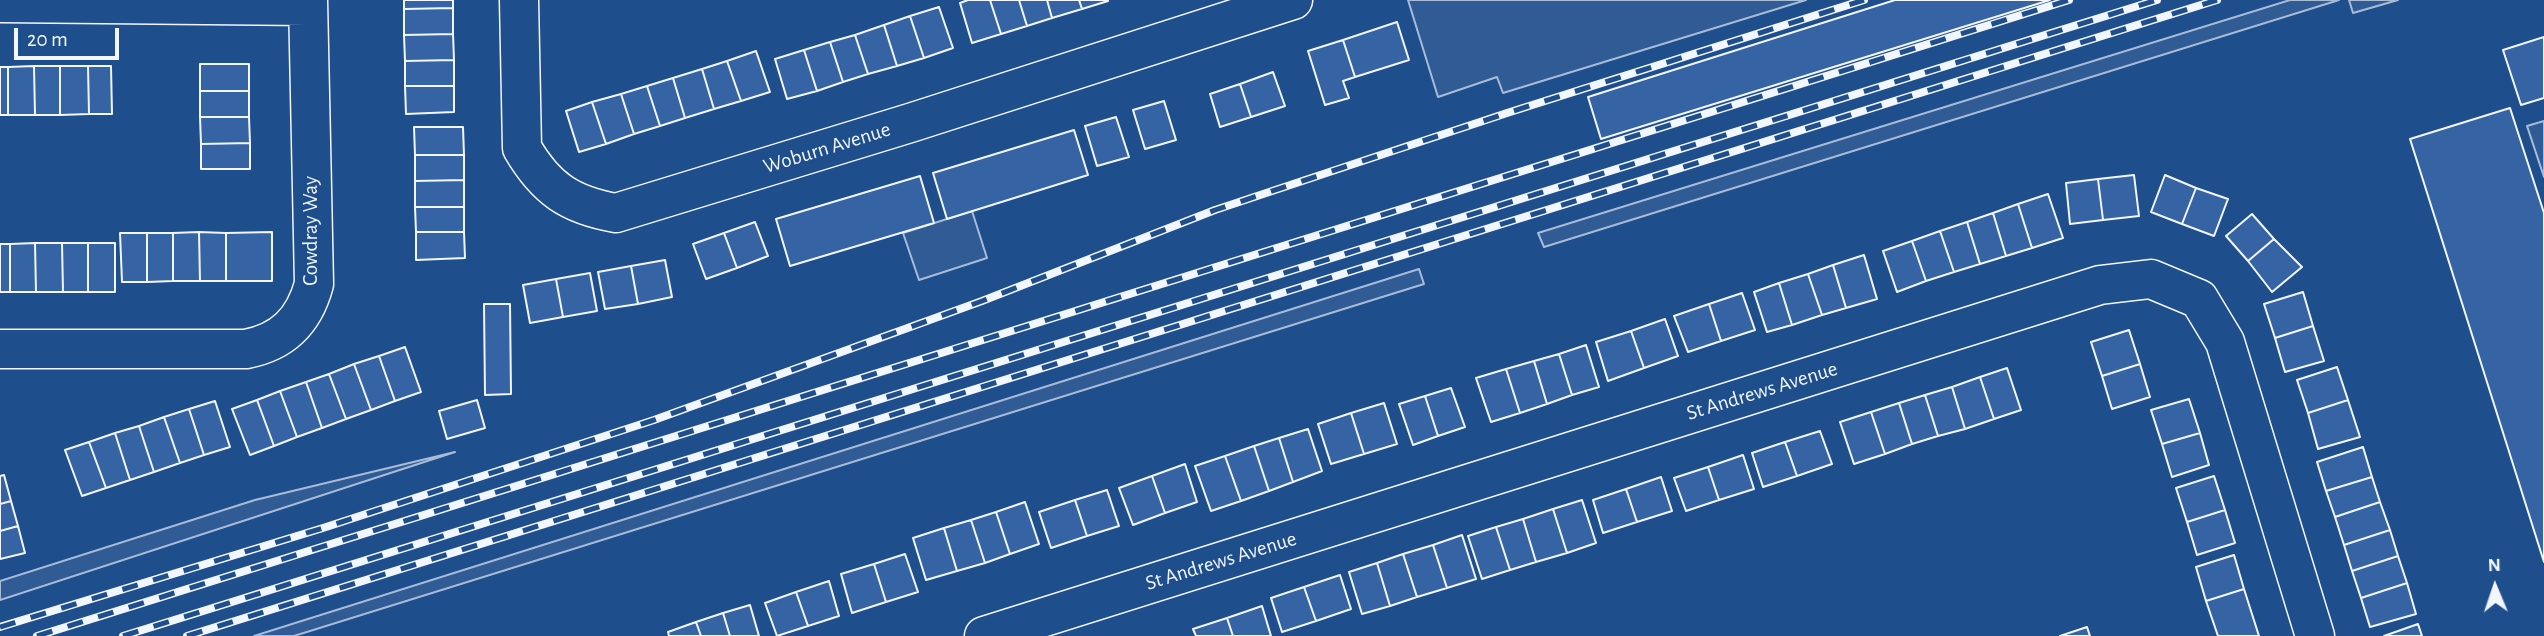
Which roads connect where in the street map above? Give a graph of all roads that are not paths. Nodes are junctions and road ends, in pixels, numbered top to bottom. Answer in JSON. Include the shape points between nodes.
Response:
{"nodes":[{"id":1,"x":519,"y":0,"type":"edge"},
{"id":2,"x":1293,"y":0,"type":"edge"},
{"id":3,"x":0,"y":3,"type":"edge"},
{"id":4,"x":308,"y":3,"type":"edge"},
{"id":5,"x":0,"y":349,"type":"edge"},
{"id":6,"x":984,"y":636,"type":"edge"},
{"id":7,"x":2315,"y":636,"type":"edge"}],
"edges":[{"from":1,"to":2,"type":"street","name":"Woburn Avenue","via":[[522,148],[549,185],[569,200],[616,213]]},
{"from":3,"to":4,"type":"street"},
{"from":4,"to":5,"type":"street","name":"Cowdray Way","via":[[313,284],[300,319],[274,341],[246,349]]},
{"from":6,"to":7,"type":"street","name":"St Andrews Avenue","via":[[2100,285],[2151,279],[2199,299],[2225,342]]}]}
